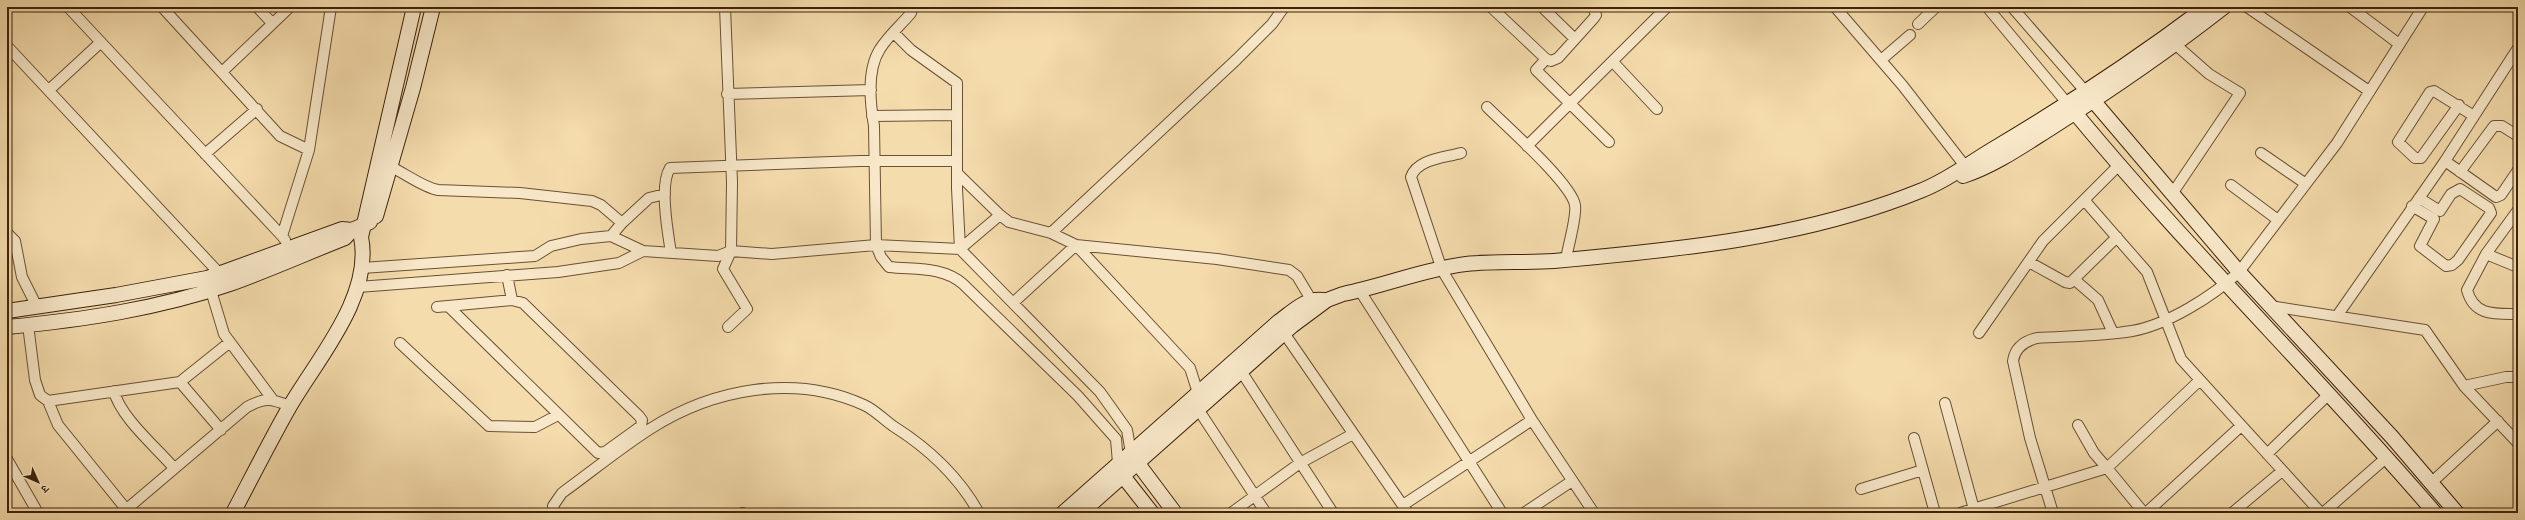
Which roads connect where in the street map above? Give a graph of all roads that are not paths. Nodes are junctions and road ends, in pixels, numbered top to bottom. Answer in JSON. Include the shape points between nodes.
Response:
{"nodes":[{"id":1,"x":68,"y":7,"type":"edge"},
{"id":2,"x":162,"y":7,"type":"edge"},
{"id":3,"x":257,"y":7,"type":"edge"},
{"id":4,"x":290,"y":7,"type":"edge"},
{"id":5,"x":330,"y":7,"type":"edge"},
{"id":6,"x":414,"y":7,"type":"edge"},
{"id":7,"x":432,"y":7,"type":"edge"},
{"id":8,"x":725,"y":7,"type":"edge"},
{"id":9,"x":912,"y":7,"type":"edge"},
{"id":10,"x":1284,"y":7,"type":"edge"},
{"id":11,"x":1542,"y":7,"type":"edge"},
{"id":12,"x":1593,"y":7,"type":"edge"},
{"id":13,"x":1667,"y":7,"type":"edge"},
{"id":14,"x":1835,"y":7,"type":"edge"},
{"id":15,"x":1936,"y":7,"type":"edge"},
{"id":16,"x":1987,"y":7,"type":"edge"},
{"id":17,"x":2012,"y":7,"type":"edge"},
{"id":18,"x":2206,"y":7,"type":"edge"},
{"id":19,"x":2224,"y":7,"type":"edge"},
{"id":20,"x":2247,"y":7,"type":"edge"},
{"id":21,"x":2350,"y":7,"type":"edge"},
{"id":22,"x":2423,"y":7,"type":"edge"},
{"id":23,"x":1496,"y":8,"type":"edge"},
{"id":24,"x":272,"y":23,"type":"junction"},
{"id":25,"x":1918,"y":24,"type":"dead end"},
{"id":26,"x":894,"y":33,"type":"junction"},
{"id":27,"x":1910,"y":34,"type":"dead end"},
{"id":28,"x":1575,"y":39,"type":"junction"},
{"id":29,"x":101,"y":42,"type":"junction"},
{"id":30,"x":2399,"y":44,"type":"junction"},
{"id":31,"x":2176,"y":45,"type":"junction"},
{"id":32,"x":7,"y":46,"type":"edge"},
{"id":33,"x":2518,"y":48,"type":"edge"},
{"id":34,"x":1546,"y":59,"type":"junction"},
{"id":35,"x":1881,"y":60,"type":"junction"},
{"id":36,"x":1613,"y":62,"type":"junction"},
{"id":37,"x":223,"y":71,"type":"junction"},
{"id":38,"x":49,"y":90,"type":"junction"},
{"id":39,"x":871,"y":90,"type":"junction"},
{"id":40,"x":2369,"y":91,"type":"junction"},
{"id":41,"x":727,"y":94,"type":"junction"},
{"id":42,"x":2090,"y":96,"type":"junction"},
{"id":43,"x":1571,"y":104,"type":"junction"},
{"id":44,"x":2459,"y":105,"type":"junction"},
{"id":45,"x":1487,"y":107,"type":"dead end"},
{"id":46,"x":2071,"y":108,"type":"junction"},
{"id":47,"x":257,"y":109,"type":"junction"},
{"id":48,"x":1657,"y":109,"type":"dead end"},
{"id":49,"x":956,"y":115,"type":"junction"},
{"id":50,"x":872,"y":116,"type":"junction"},
{"id":51,"x":2474,"y":116,"type":"junction"},
{"id":52,"x":2518,"y":136,"type":"edge"},
{"id":53,"x":1609,"y":142,"type":"dead end"},
{"id":54,"x":1528,"y":146,"type":"junction"},
{"id":55,"x":309,"y":150,"type":"junction"},
{"id":56,"x":1461,"y":153,"type":"dead end"},
{"id":57,"x":2261,"y":153,"type":"dead end"},
{"id":58,"x":205,"y":154,"type":"junction"},
{"id":59,"x":2139,"y":154,"type":"junction"},
{"id":60,"x":875,"y":161,"type":"junction"},
{"id":61,"x":957,"y":161,"type":"junction"},
{"id":62,"x":2445,"y":161,"type":"junction"},
{"id":63,"x":389,"y":166,"type":"junction"},
{"id":64,"x":730,"y":167,"type":"junction"},
{"id":65,"x":2122,"y":167,"type":"junction"},
{"id":66,"x":1966,"y":169,"type":"junction"},
{"id":67,"x":2518,"y":170,"type":"edge"},
{"id":68,"x":2460,"y":172,"type":"junction"},
{"id":69,"x":957,"y":173,"type":"junction"},
{"id":70,"x":2306,"y":184,"type":"junction"},
{"id":71,"x":2231,"y":185,"type":"dead end"},
{"id":72,"x":665,"y":194,"type":"junction"},
{"id":73,"x":2172,"y":194,"type":"junction"},
{"id":74,"x":2419,"y":198,"type":"junction"},
{"id":75,"x":2085,"y":201,"type":"junction"},
{"id":76,"x":2412,"y":206,"type":"junction"},
{"id":77,"x":2517,"y":214,"type":"edge"},
{"id":78,"x":1000,"y":215,"type":"junction"},
{"id":79,"x":2437,"y":215,"type":"junction"},
{"id":80,"x":2278,"y":220,"type":"junction"},
{"id":81,"x":369,"y":222,"type":"junction"},
{"id":82,"x":622,"y":223,"type":"junction"},
{"id":83,"x":352,"y":230,"type":"junction"},
{"id":84,"x":1051,"y":232,"type":"junction"},
{"id":85,"x":7,"y":233,"type":"edge"},
{"id":86,"x":282,"y":236,"type":"junction"},
{"id":87,"x":611,"y":236,"type":"junction"},
{"id":88,"x":2117,"y":237,"type":"junction"},
{"id":89,"x":876,"y":245,"type":"junction"},
{"id":90,"x":1076,"y":245,"type":"junction"},
{"id":91,"x":290,"y":248,"type":"junction"},
{"id":92,"x":960,"y":249,"type":"junction"},
{"id":93,"x":643,"y":251,"type":"junction"},
{"id":94,"x":731,"y":251,"type":"junction"},
{"id":95,"x":671,"y":253,"type":"junction"},
{"id":96,"x":2486,"y":254,"type":"junction"},
{"id":97,"x":535,"y":256,"type":"junction"},
{"id":98,"x":1566,"y":259,"type":"junction"},
{"id":99,"x":2029,"y":262,"type":"junction"},
{"id":100,"x":2518,"y":267,"type":"edge"},
{"id":101,"x":362,"y":268,"type":"junction"},
{"id":102,"x":1442,"y":270,"type":"junction"},
{"id":103,"x":2239,"y":272,"type":"junction"},
{"id":104,"x":537,"y":273,"type":"junction"},
{"id":105,"x":507,"y":275,"type":"junction"},
{"id":106,"x":212,"y":280,"type":"junction"},
{"id":107,"x":2075,"y":280,"type":"junction"},
{"id":108,"x":2226,"y":284,"type":"junction"},
{"id":109,"x":358,"y":287,"type":"junction"},
{"id":110,"x":1360,"y":291,"type":"junction"},
{"id":111,"x":512,"y":300,"type":"junction"},
{"id":112,"x":1014,"y":302,"type":"junction"},
{"id":113,"x":1313,"y":305,"type":"junction"},
{"id":114,"x":37,"y":306,"type":"junction"},
{"id":115,"x":448,"y":306,"type":"junction"},
{"id":116,"x":2270,"y":306,"type":"junction"},
{"id":117,"x":437,"y":307,"type":"dead end"},
{"id":118,"x":7,"y":311,"type":"edge"},
{"id":119,"x":2518,"y":314,"type":"edge"},
{"id":120,"x":2337,"y":316,"type":"junction"},
{"id":121,"x":2166,"y":319,"type":"junction"},
{"id":122,"x":28,"y":325,"type":"junction"},
{"id":123,"x":7,"y":327,"type":"edge"},
{"id":124,"x":728,"y":327,"type":"dead end"},
{"id":125,"x":1284,"y":333,"type":"junction"},
{"id":126,"x":1979,"y":333,"type":"dead end"},
{"id":127,"x":2114,"y":333,"type":"junction"},
{"id":128,"x":230,"y":342,"type":"junction"},
{"id":129,"x":400,"y":343,"type":"dead end"},
{"id":130,"x":1241,"y":371,"type":"junction"},
{"id":131,"x":2518,"y":377,"type":"edge"},
{"id":132,"x":2200,"y":380,"type":"junction"},
{"id":133,"x":180,"y":382,"type":"junction"},
{"id":134,"x":2464,"y":386,"type":"junction"},
{"id":135,"x":114,"y":391,"type":"junction"},
{"id":136,"x":1198,"y":393,"type":"junction"},
{"id":137,"x":2329,"y":394,"type":"junction"},
{"id":138,"x":273,"y":400,"type":"junction"},
{"id":139,"x":48,"y":401,"type":"junction"},
{"id":140,"x":1945,"y":403,"type":"dead end"},
{"id":141,"x":290,"y":406,"type":"junction"},
{"id":142,"x":1198,"y":409,"type":"junction"},
{"id":143,"x":558,"y":414,"type":"junction"},
{"id":144,"x":1532,"y":420,"type":"junction"},
{"id":145,"x":2498,"y":421,"type":"junction"},
{"id":146,"x":2078,"y":425,"type":"dead end"},
{"id":147,"x":2241,"y":426,"type":"junction"},
{"id":148,"x":221,"y":430,"type":"junction"},
{"id":149,"x":1353,"y":434,"type":"junction"},
{"id":150,"x":1914,"y":438,"type":"dead end"},
{"id":151,"x":2518,"y":443,"type":"edge"},
{"id":152,"x":2267,"y":454,"type":"junction"},
{"id":153,"x":2387,"y":457,"type":"junction"},
{"id":154,"x":1134,"y":458,"type":"junction"},
{"id":155,"x":7,"y":459,"type":"edge"},
{"id":156,"x":1469,"y":461,"type":"junction"},
{"id":157,"x":1300,"y":463,"type":"junction"},
{"id":158,"x":174,"y":468,"type":"junction"},
{"id":159,"x":2107,"y":468,"type":"junction"},
{"id":160,"x":1121,"y":469,"type":"junction"},
{"id":161,"x":1923,"y":470,"type":"junction"},
{"id":162,"x":2282,"y":471,"type":"junction"},
{"id":163,"x":1572,"y":481,"type":"junction"},
{"id":164,"x":2431,"y":483,"type":"junction"},
{"id":165,"x":2044,"y":486,"type":"junction"},
{"id":166,"x":1861,"y":489,"type":"dead end"},
{"id":167,"x":1254,"y":495,"type":"junction"},
{"id":168,"x":1405,"y":509,"type":"edge"},
{"id":169,"x":124,"y":511,"type":"edge"},
{"id":170,"x":1974,"y":511,"type":"edge"},
{"id":171,"x":2429,"y":511,"type":"edge"},
{"id":172,"x":35,"y":512,"type":"edge"},
{"id":173,"x":233,"y":513,"type":"edge"},
{"id":174,"x":556,"y":513,"type":"edge"},
{"id":175,"x":980,"y":513,"type":"edge"},
{"id":176,"x":1063,"y":513,"type":"edge"},
{"id":177,"x":1081,"y":513,"type":"edge"},
{"id":178,"x":1152,"y":513,"type":"edge"},
{"id":179,"x":1174,"y":513,"type":"edge"},
{"id":180,"x":1231,"y":513,"type":"edge"},
{"id":181,"x":1266,"y":513,"type":"edge"},
{"id":182,"x":1334,"y":513,"type":"edge"},
{"id":183,"x":1502,"y":513,"type":"edge"},
{"id":184,"x":1524,"y":513,"type":"edge"},
{"id":185,"x":1594,"y":513,"type":"edge"},
{"id":186,"x":1935,"y":513,"type":"edge"},
{"id":187,"x":1960,"y":513,"type":"edge"},
{"id":188,"x":2053,"y":513,"type":"edge"},
{"id":189,"x":2145,"y":513,"type":"edge"},
{"id":190,"x":2232,"y":513,"type":"edge"},
{"id":191,"x":2322,"y":513,"type":"edge"},
{"id":192,"x":2456,"y":513,"type":"edge"}],
"edges":[{"from":1,"to":29,"type":"street"},
{"from":2,"to":37,"type":"street"},
{"from":3,"to":24,"type":"street"},
{"from":4,"to":24,"type":"street"},
{"from":5,"to":55,"type":"street"},
{"from":6,"to":81,"type":"street"},
{"from":7,"to":63,"type":"street","via":[[413,88]]},
{"from":8,"to":41,"type":"street"},
{"from":9,"to":26,"type":"street"},
{"from":10,"to":84,"type":"street","via":[[1272,24],[1237,59]]},
{"from":11,"to":28,"type":"street"},
{"from":12,"to":28,"type":"street","via":[[1596,15]]},
{"from":13,"to":36,"type":"street"},
{"from":14,"to":35,"type":"street"},
{"from":15,"to":25,"type":"street"},
{"from":16,"to":46,"type":"street"},
{"from":17,"to":42,"type":"street"},
{"from":18,"to":42,"type":"street"},
{"from":19,"to":31,"type":"street"},
{"from":20,"to":40,"type":"street"},
{"from":21,"to":30,"type":"street"},
{"from":22,"to":30,"type":"street"},
{"from":23,"to":34,"type":"street"},
{"from":24,"to":37,"type":"street"},
{"from":26,"to":39,"type":"street","via":[[880,48],[874,62]]},
{"from":26,"to":49,"type":"street","via":[[911,50],[956,82]]},
{"from":27,"to":35,"type":"street"},
{"from":28,"to":34,"type":"street","via":[[1555,60]]},
{"from":29,"to":38,"type":"street"},
{"from":29,"to":58,"type":"street"},
{"from":30,"to":40,"type":"street"},
{"from":31,"to":42,"type":"street"},
{"from":31,"to":73,"type":"street","via":[[2209,74],[2240,93]]},
{"from":32,"to":38,"type":"street"},
{"from":33,"to":51,"type":"street"},
{"from":34,"to":43,"type":"street","via":[[1536,70]]},
{"from":35,"to":66,"type":"street"},
{"from":36,"to":43,"type":"street"},
{"from":36,"to":48,"type":"street"},
{"from":37,"to":47,"type":"street"},
{"from":38,"to":106,"type":"street"},
{"from":39,"to":41,"type":"street"},
{"from":39,"to":50,"type":"street"},
{"from":40,"to":70,"type":"street"},
{"from":41,"to":64,"type":"street"},
{"from":42,"to":46,"type":"street"},
{"from":42,"to":59,"type":"street"},
{"from":43,"to":53,"type":"street"},
{"from":43,"to":54,"type":"street"},
{"from":44,"to":44,"type":"street","via":[[2452,105],[2434,91],[2430,92],[2398,142],[2415,158],[2421,158]]},
{"from":44,"to":51,"type":"street"},
{"from":45,"to":54,"type":"street"},
{"from":46,"to":65,"type":"street"},
{"from":46,"to":66,"type":"street","via":[[2017,149]]},
{"from":47,"to":55,"type":"street","via":[[280,136]]},
{"from":47,"to":58,"type":"street"},
{"from":49,"to":50,"type":"street"},
{"from":49,"to":61,"type":"street"},
{"from":50,"to":60,"type":"street"},
{"from":51,"to":62,"type":"street"},
{"from":52,"to":68,"type":"street","via":[[2502,126],[2494,126]]},
{"from":54,"to":98,"type":"street","via":[[1571,193],[1575,206]]},
{"from":55,"to":86,"type":"street"},
{"from":56,"to":102,"type":"street","via":[[1422,164],[1414,169],[1411,178]]},
{"from":57,"to":70,"type":"street"},
{"from":58,"to":86,"type":"street"},
{"from":59,"to":65,"type":"street"},
{"from":59,"to":73,"type":"street"},
{"from":60,"to":61,"type":"street"},
{"from":60,"to":64,"type":"street"},
{"from":60,"to":89,"type":"street"},
{"from":61,"to":69,"type":"street"},
{"from":62,"to":68,"type":"street"},
{"from":62,"to":74,"type":"street"},
{"from":63,"to":81,"type":"street"},
{"from":63,"to":82,"type":"street","via":[[410,175],[427,188],[438,190],[515,193],[586,200],[601,205]]},
{"from":64,"to":72,"type":"street","via":[[670,168],[667,173]]},
{"from":64,"to":94,"type":"street"},
{"from":65,"to":75,"type":"street"},
{"from":65,"to":108,"type":"street"},
{"from":66,"to":98,"type":"street","via":[[1919,192],[1832,220],[1793,229],[1706,245]]},
{"from":67,"to":68,"type":"street","via":[[2501,195],[2496,197]]},
{"from":69,"to":78,"type":"street"},
{"from":69,"to":92,"type":"street"},
{"from":70,"to":80,"type":"street"},
{"from":71,"to":80,"type":"street"},
{"from":72,"to":82,"type":"street","via":[[649,198]]},
{"from":72,"to":95,"type":"street"},
{"from":73,"to":103,"type":"street"},
{"from":74,"to":76,"type":"street"},
{"from":74,"to":79,"type":"street"},
{"from":75,"to":88,"type":"street"},
{"from":75,"to":99,"type":"street","via":[[2043,241]]},
{"from":76,"to":79,"type":"street"},
{"from":76,"to":120,"type":"street"},
{"from":77,"to":96,"type":"street"},
{"from":78,"to":84,"type":"street","via":[[1009,222]]},
{"from":78,"to":92,"type":"street"},
{"from":79,"to":79,"type":"street","via":[[2451,194],[2460,189],[2489,208],[2491,213],[2458,260],[2448,266],[2420,246]]},
{"from":80,"to":103,"type":"street"},
{"from":81,"to":83,"type":"street"},
{"from":81,"to":101,"type":"street","via":[[370,238],[363,247]]},
{"from":82,"to":87,"type":"street"},
{"from":83,"to":91,"type":"street","via":[[342,229]]},
{"from":83,"to":106,"type":"street","via":[[345,238]]},
{"from":84,"to":90,"type":"street"},
{"from":85,"to":114,"type":"street","via":[[15,241],[22,277]]},
{"from":86,"to":91,"type":"street"},
{"from":87,"to":93,"type":"street"},
{"from":87,"to":97,"type":"street","via":[[551,246]]},
{"from":88,"to":107,"type":"street"},
{"from":88,"to":121,"type":"street","via":[[2147,272]]},
{"from":89,"to":92,"type":"street"},
{"from":89,"to":94,"type":"street","via":[[772,254]]},
{"from":89,"to":160,"type":"street","via":[[889,267],[934,270],[955,277],[963,284],[1078,396],[1116,439]]},
{"from":90,"to":112,"type":"street"},
{"from":90,"to":113,"type":"street","via":[[1279,267],[1297,276]]},
{"from":90,"to":136,"type":"street","via":[[1190,368]]},
{"from":91,"to":106,"type":"street"},
{"from":92,"to":112,"type":"street"},
{"from":93,"to":95,"type":"street"},
{"from":93,"to":104,"type":"street","via":[[619,263]]},
{"from":94,"to":95,"type":"street","via":[[718,256]]},
{"from":94,"to":124,"type":"street","via":[[724,265],[724,272],[747,309]]},
{"from":96,"to":100,"type":"street"},
{"from":96,"to":119,"type":"street","via":[[2467,290],[2470,300],[2476,308],[2488,312]]},
{"from":97,"to":101,"type":"street"},
{"from":97,"to":104,"type":"street"},
{"from":98,"to":102,"type":"street","via":[[1465,264]]},
{"from":99,"to":107,"type":"street","via":[[2065,282]]},
{"from":99,"to":126,"type":"street"},
{"from":101,"to":109,"type":"street"},
{"from":102,"to":110,"type":"street"},
{"from":102,"to":144,"type":"street"},
{"from":103,"to":108,"type":"street"},
{"from":103,"to":116,"type":"street"},
{"from":104,"to":105,"type":"street"},
{"from":105,"to":109,"type":"street"},
{"from":105,"to":111,"type":"street"},
{"from":106,"to":114,"type":"street"},
{"from":106,"to":122,"type":"street","via":[[172,300],[78,320]]},
{"from":106,"to":128,"type":"street","via":[[224,334]]},
{"from":107,"to":127,"type":"street","via":[[2098,300]]},
{"from":108,"to":121,"type":"street","via":[[2197,304]]},
{"from":108,"to":137,"type":"street"},
{"from":109,"to":141,"type":"street","via":[[339,329]]},
{"from":110,"to":113,"type":"street"},
{"from":110,"to":156,"type":"street"},
{"from":111,"to":115,"type":"street"},
{"from":111,"to":143,"type":"street","via":[[523,303],[639,416],[642,423],[637,430],[602,453],[594,450]]},
{"from":112,"to":154,"type":"street","via":[[1100,392],[1127,430]]},
{"from":113,"to":125,"type":"street"},
{"from":113,"to":136,"type":"street","via":[[1299,306],[1278,322]]},
{"from":114,"to":118,"type":"street"},
{"from":115,"to":117,"type":"street"},
{"from":115,"to":143,"type":"street"},
{"from":116,"to":120,"type":"street"},
{"from":116,"to":164,"type":"street","via":[[2392,437]]},
{"from":120,"to":134,"type":"street","via":[[2425,330]]},
{"from":121,"to":127,"type":"street","via":[[2134,331]]},
{"from":121,"to":132,"type":"street","via":[[2181,359]]},
{"from":122,"to":123,"type":"street"},
{"from":122,"to":139,"type":"street","via":[[35,380],[40,396]]},
{"from":125,"to":130,"type":"street"},
{"from":125,"to":149,"type":"street"},
{"from":127,"to":165,"type":"street","via":[[2037,338],[2027,341],[2014,354],[2013,361],[2030,438]]},
{"from":128,"to":133,"type":"street"},
{"from":128,"to":138,"type":"street"},
{"from":129,"to":143,"type":"street","via":[[489,426],[535,427]]},
{"from":130,"to":142,"type":"street"},
{"from":130,"to":157,"type":"street"},
{"from":131,"to":134,"type":"street"},
{"from":132,"to":147,"type":"street"},
{"from":132,"to":159,"type":"street"},
{"from":133,"to":135,"type":"street"},
{"from":133,"to":148,"type":"street"},
{"from":134,"to":145,"type":"street"},
{"from":135,"to":139,"type":"street"},
{"from":135,"to":158,"type":"street","via":[[132,420]]},
{"from":136,"to":154,"type":"street"},
{"from":137,"to":152,"type":"street"},
{"from":137,"to":153,"type":"street"},
{"from":138,"to":141,"type":"street"},
{"from":138,"to":148,"type":"street","via":[[261,400],[248,407]]},
{"from":139,"to":169,"type":"street","via":[[58,425],[74,442]]},
{"from":140,"to":170,"type":"street"},
{"from":141,"to":173,"type":"street"},
{"from":142,"to":154,"type":"street"},
{"from":142,"to":167,"type":"street"},
{"from":144,"to":156,"type":"street"},
{"from":144,"to":163,"type":"street"},
{"from":145,"to":151,"type":"street"},
{"from":145,"to":164,"type":"street"},
{"from":146,"to":159,"type":"street","via":[[2094,453]]},
{"from":147,"to":152,"type":"street"},
{"from":147,"to":189,"type":"street"},
{"from":148,"to":158,"type":"street"},
{"from":149,"to":157,"type":"street"},
{"from":149,"to":168,"type":"street"},
{"from":150,"to":161,"type":"street"},
{"from":152,"to":162,"type":"street"},
{"from":153,"to":171,"type":"street"},
{"from":153,"to":191,"type":"street"},
{"from":154,"to":160,"type":"street"},
{"from":154,"to":179,"type":"street"},
{"from":155,"to":172,"type":"street"},
{"from":156,"to":168,"type":"street"},
{"from":156,"to":183,"type":"street"},
{"from":157,"to":167,"type":"street"},
{"from":157,"to":182,"type":"street"},
{"from":158,"to":169,"type":"street"},
{"from":159,"to":165,"type":"street"},
{"from":159,"to":189,"type":"street"},
{"from":160,"to":176,"type":"street"},
{"from":160,"to":177,"type":"street"},
{"from":160,"to":178,"type":"street"},
{"from":161,"to":166,"type":"street"},
{"from":161,"to":186,"type":"street"},
{"from":162,"to":190,"type":"street"},
{"from":162,"to":191,"type":"street"},
{"from":163,"to":184,"type":"street"},
{"from":163,"to":185,"type":"street"},
{"from":164,"to":192,"type":"street"},
{"from":165,"to":170,"type":"street"},
{"from":165,"to":188,"type":"street"},
{"from":167,"to":180,"type":"street"},
{"from":167,"to":181,"type":"street"},
{"from":170,"to":187,"type":"street"},
{"from":174,"to":175,"type":"street","via":[[553,506],[562,494],[651,428],[717,398],[781,387],[824,392],[864,405],[877,413],[928,449]]}]}
